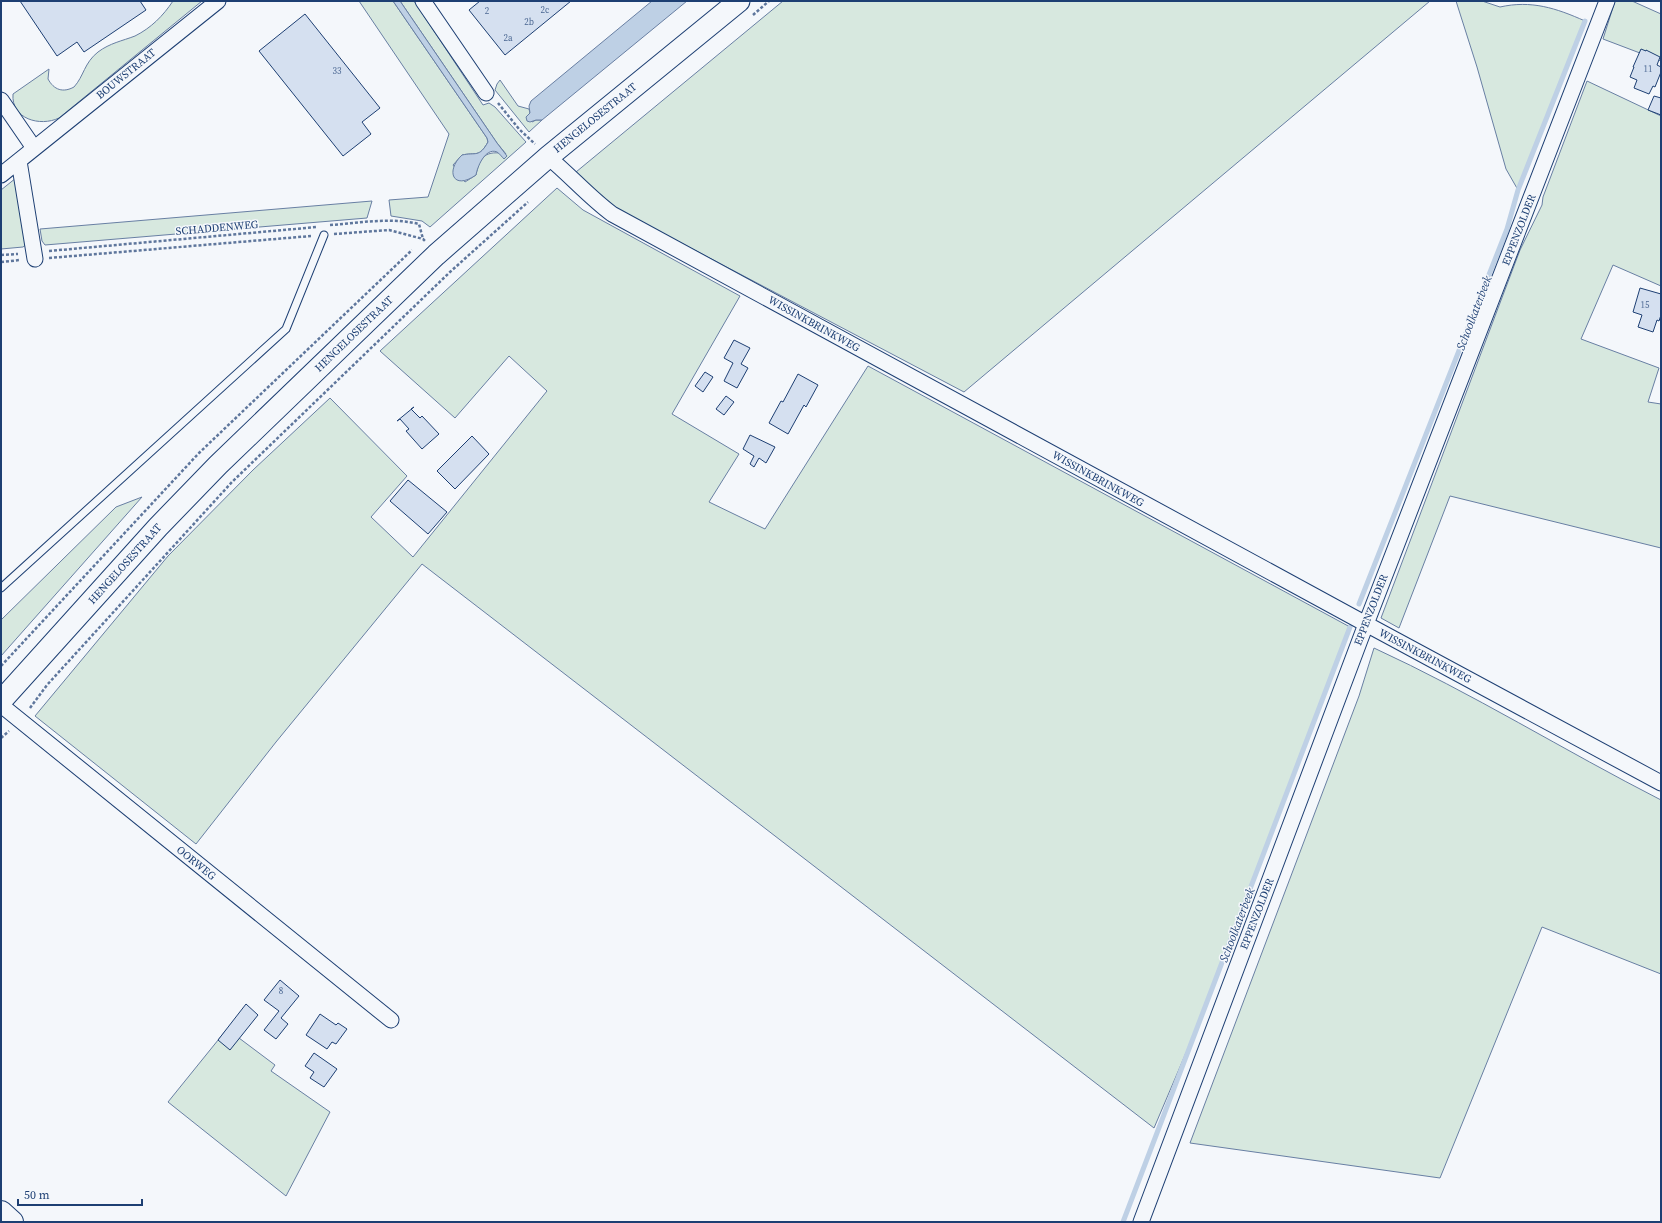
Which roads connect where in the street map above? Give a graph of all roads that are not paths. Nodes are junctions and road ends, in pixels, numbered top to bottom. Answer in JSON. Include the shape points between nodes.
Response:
{"nodes":[{"id":1,"x":218,"y":1,"type":"edge"},
{"id":2,"x":423,"y":1,"type":"edge"},
{"id":3,"x":739,"y":1,"type":"edge"},
{"id":4,"x":1607,"y":1,"type":"edge"},
{"id":5,"x":486,"y":94,"type":"road end"},
{"id":6,"x":1,"y":100,"type":"edge"},
{"id":7,"x":34,"y":148,"type":"junction"},
{"id":8,"x":541,"y":150,"type":"junction"},
{"id":9,"x":19,"y":161,"type":"junction"},
{"id":10,"x":1,"y":175,"type":"edge"},
{"id":11,"x":324,"y":235,"type":"road end"},
{"id":12,"x":35,"y":256,"type":"road end"},
{"id":13,"x":1,"y":588,"type":"edge"},
{"id":14,"x":1366,"y":624,"type":"junction"},
{"id":15,"x":1,"y":701,"type":"edge"},
{"id":16,"x":1,"y":705,"type":"edge"},
{"id":17,"x":1661,"y":783,"type":"edge"},
{"id":18,"x":391,"y":1020,"type":"dead end"},
{"id":19,"x":1,"y":1212,"type":"edge"},
{"id":20,"x":12,"y":1222,"type":"edge"},
{"id":21,"x":1141,"y":1222,"type":"edge"}],
"edges":[{"from":1,"to":7,"type":"street","name":"BOUWSTRAAT"},
{"from":2,"to":5,"type":"street"},
{"from":3,"to":8,"type":"main road","name":"HENGELOSESTRAAT"},
{"from":4,"to":14,"type":"street","name":"EPPENZOLDER"},
{"from":6,"to":7,"type":"street"},
{"from":7,"to":9,"type":"street","name":"BOUWSTRAAT"},
{"from":8,"to":14,"type":"street","name":"WISSINKBRINKWEG","via":[[591,198],[612,214]]},
{"from":8,"to":15,"type":"main road","name":"HENGELOSESTRAAT","via":[[436,256],[218,465],[158,527]]},
{"from":9,"to":10,"type":"street","name":"BOUWSTRAAT"},
{"from":9,"to":12,"type":"street"},
{"from":11,"to":13,"type":"lane","via":[[286,329]]},
{"from":14,"to":17,"type":"street","name":"WISSINKBRINKWEG"},
{"from":14,"to":21,"type":"street","name":"EPPENZOLDER"},
{"from":16,"to":18,"type":"street","name":"OORWEG"},
{"from":19,"to":20,"type":"highway"}]}
